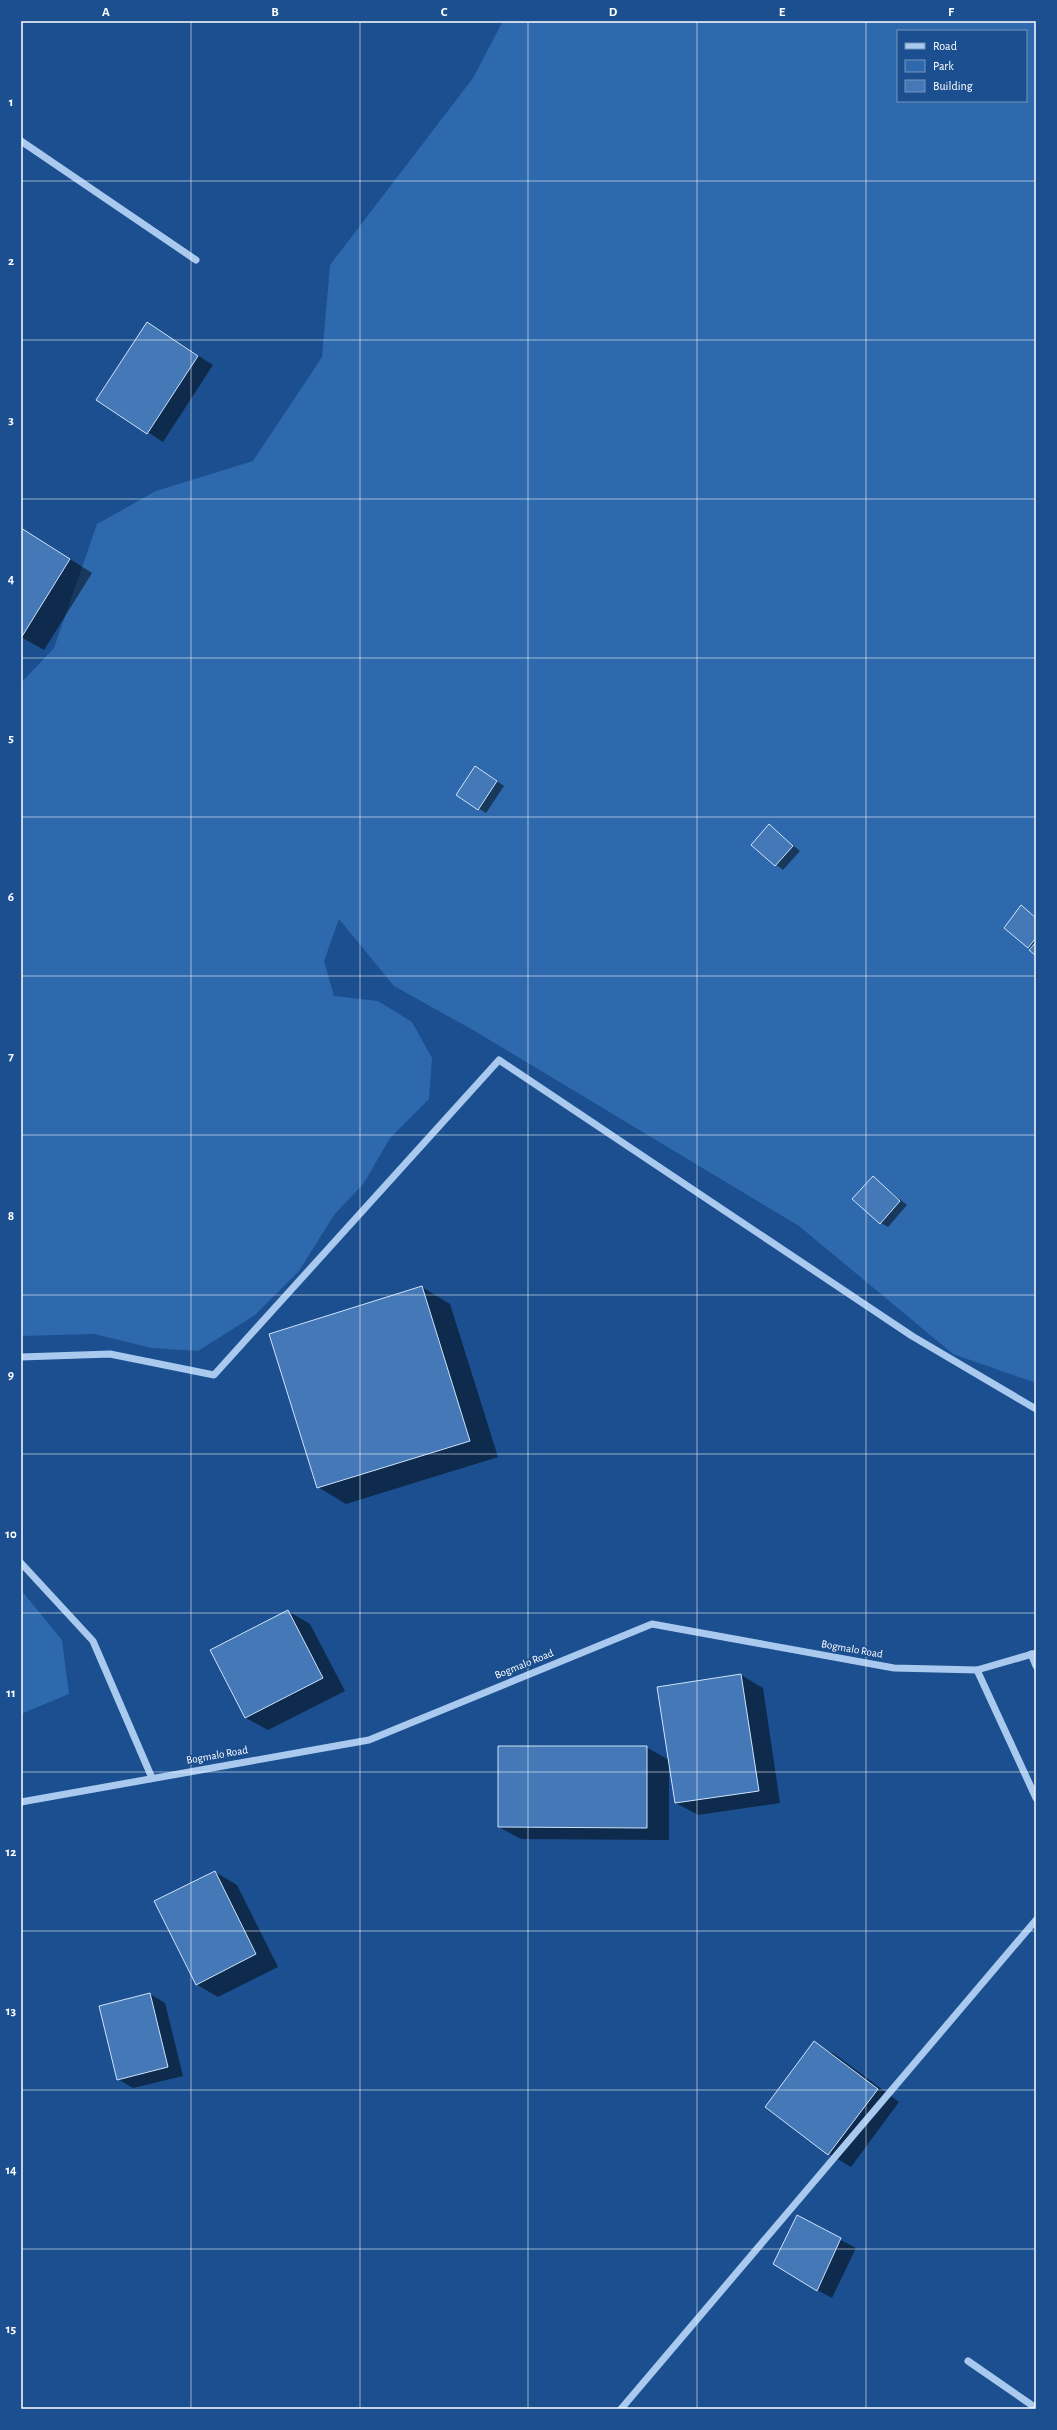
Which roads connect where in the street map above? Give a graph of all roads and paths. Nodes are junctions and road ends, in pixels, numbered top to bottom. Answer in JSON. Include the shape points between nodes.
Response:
{"nodes":[{"id":1,"x":21,"y":141,"type":"edge"},
{"id":2,"x":196,"y":260,"type":"dead end"},
{"id":3,"x":21,"y":1357,"type":"edge"},
{"id":4,"x":1036,"y":1409,"type":"edge"},
{"id":5,"x":21,"y":1564,"type":"edge"},
{"id":6,"x":1033,"y":1653,"type":"edge"},
{"id":7,"x":1036,"y":1666,"type":"edge"},
{"id":8,"x":977,"y":1670,"type":"junction"},
{"id":9,"x":152,"y":1778,"type":"junction"},
{"id":10,"x":1036,"y":1798,"type":"edge"},
{"id":11,"x":21,"y":1802,"type":"edge"},
{"id":12,"x":1036,"y":1920,"type":"edge"},
{"id":13,"x":968,"y":2361,"type":"dead end"},
{"id":14,"x":1036,"y":2408,"type":"edge"},
{"id":15,"x":621,"y":2409,"type":"edge"}],
"edges":[{"from":1,"to":2,"type":"street"},
{"from":3,"to":4,"type":"street","via":[[110,1354],[214,1374],[499,1060],[912,1336]]},
{"from":5,"to":9,"type":"street","via":[[94,1641]]},
{"from":6,"to":7,"type":"street"},
{"from":6,"to":8,"type":"street","name":"Bogmalo Road"},
{"from":8,"to":9,"type":"street","name":"Bogmalo Road","via":[[894,1668],[652,1624],[369,1740]]},
{"from":8,"to":10,"type":"street"},
{"from":9,"to":11,"type":"street","name":"Bogmalo Road"},
{"from":12,"to":15,"type":"street"},
{"from":13,"to":14,"type":"street"}]}
